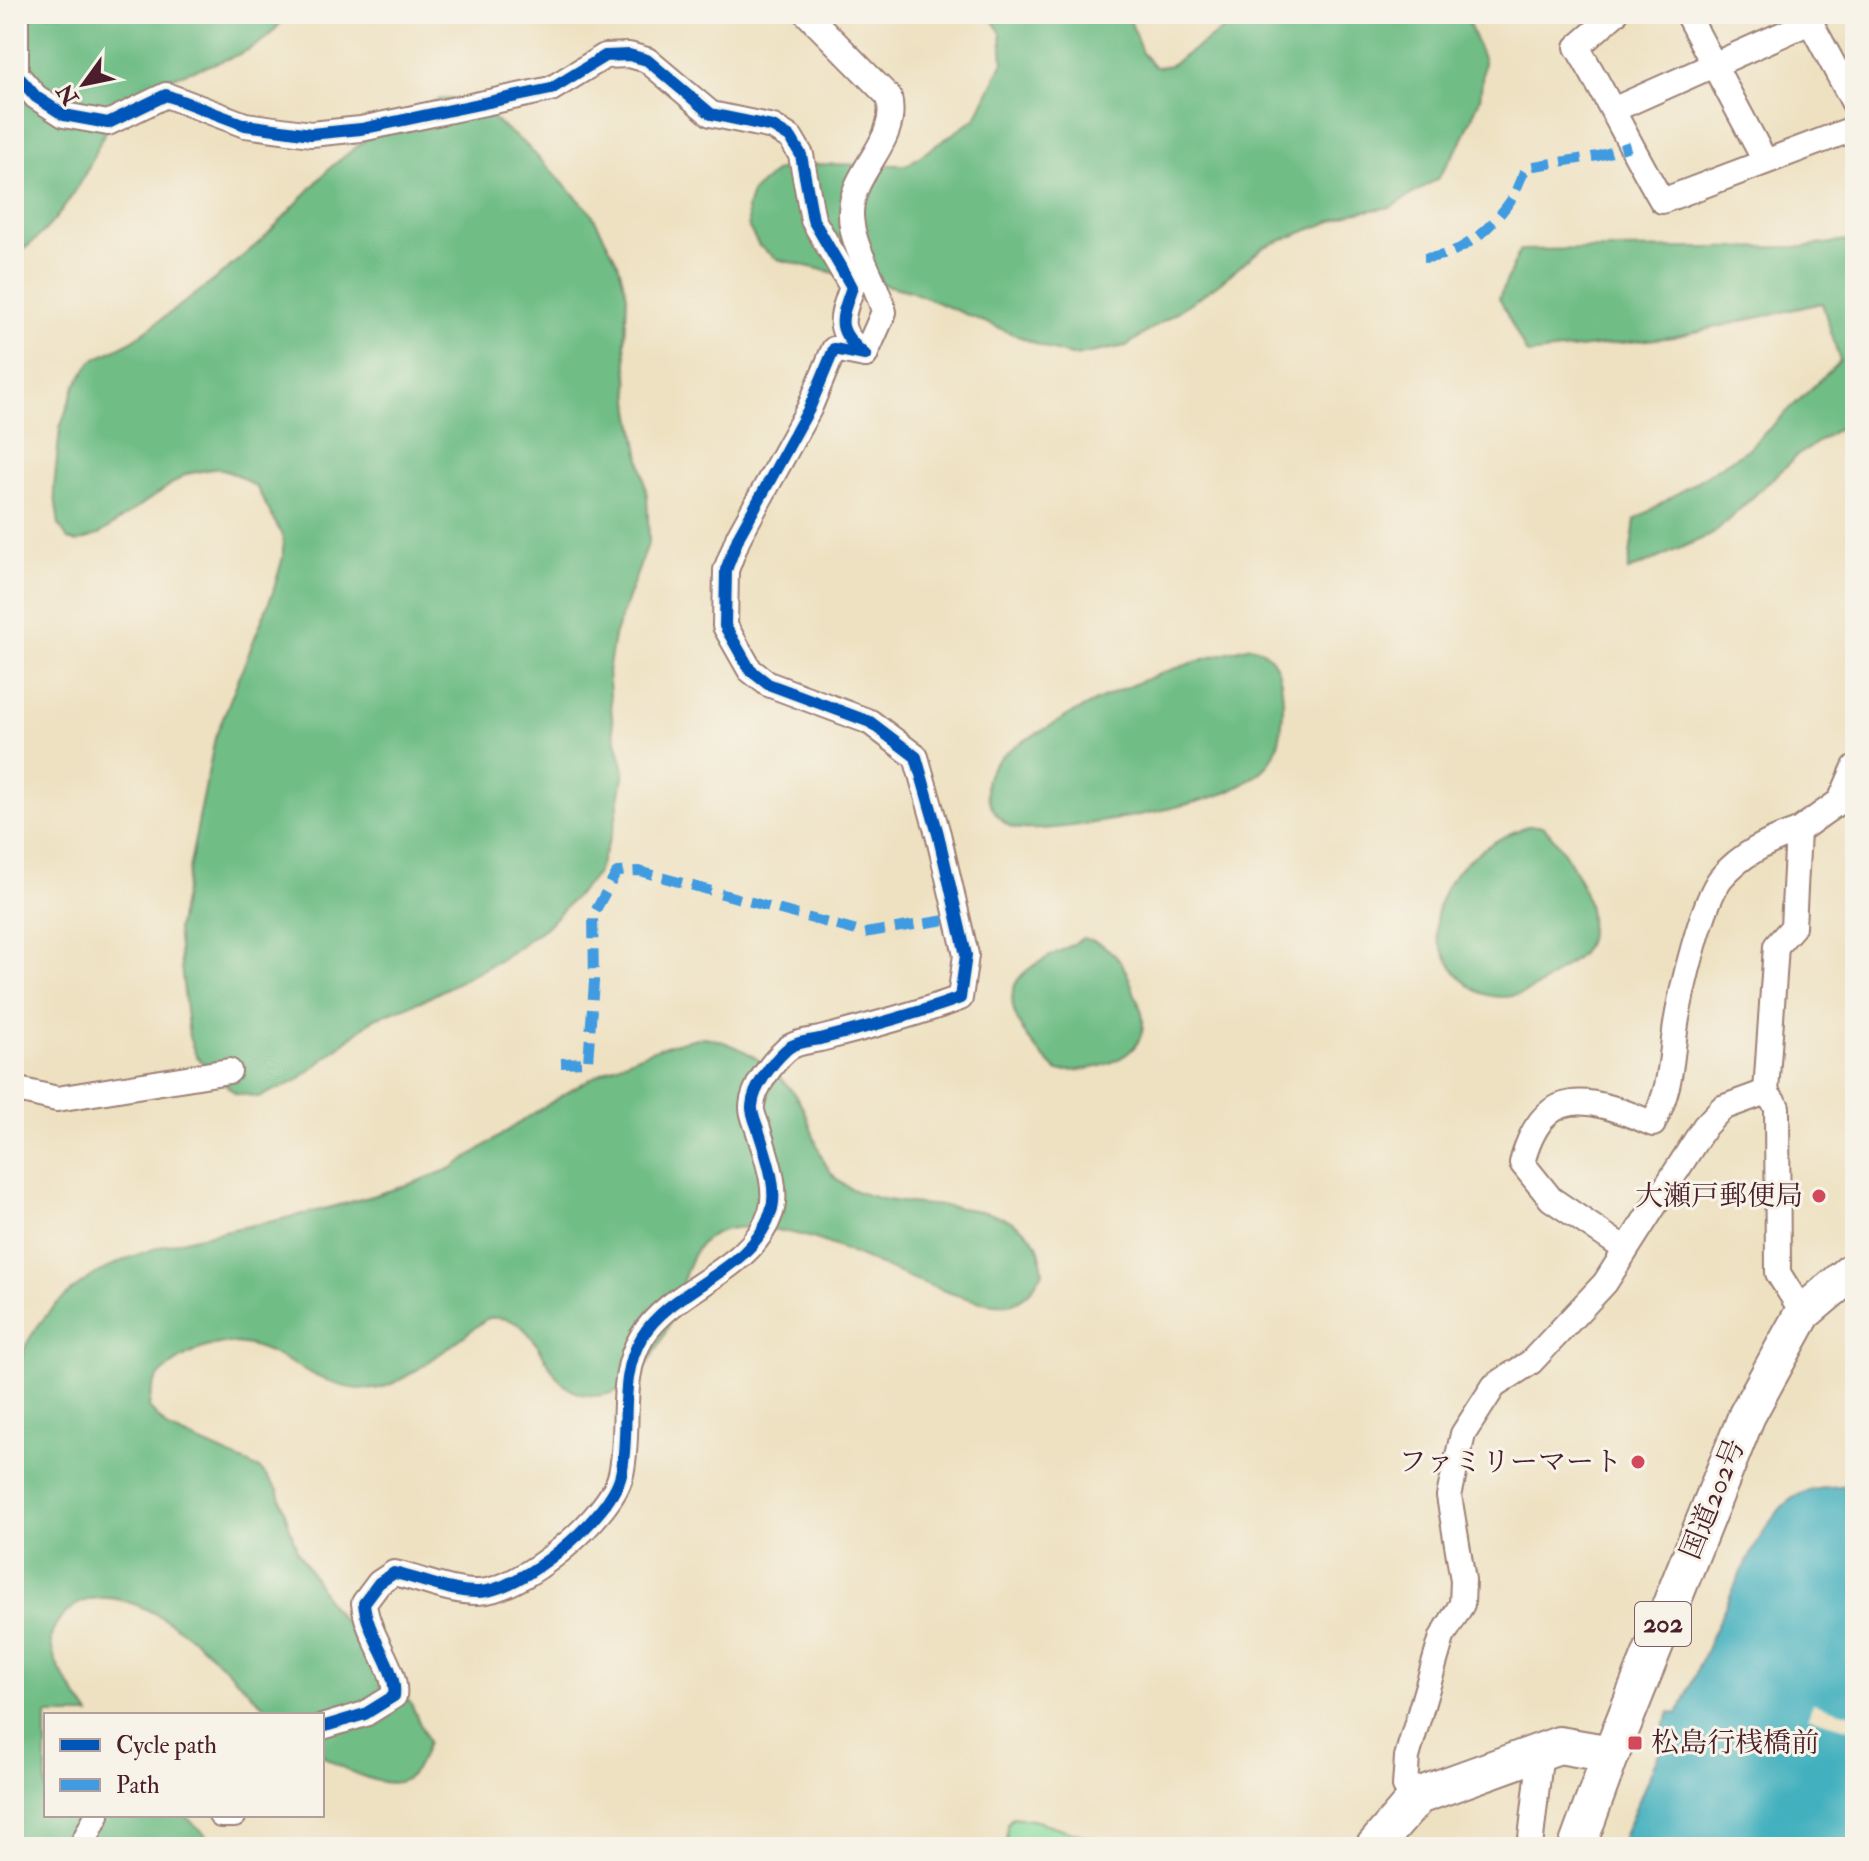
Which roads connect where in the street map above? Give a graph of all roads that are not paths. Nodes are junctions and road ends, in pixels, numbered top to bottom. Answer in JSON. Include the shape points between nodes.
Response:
{"nodes":[{"id":1,"x":16,"y":14,"type":"edge"},
{"id":2,"x":807,"y":14,"type":"edge"},
{"id":3,"x":1615,"y":14,"type":"edge"},
{"id":4,"x":1687,"y":14,"type":"edge"},
{"id":5,"x":1808,"y":18,"type":"edge"},
{"id":6,"x":1716,"y":65,"type":"junction"},
{"id":7,"x":1855,"y":105,"type":"edge"},
{"id":8,"x":1615,"y":109,"type":"junction"},
{"id":9,"x":1855,"y":128,"type":"edge"},
{"id":10,"x":1765,"y":161,"type":"junction"},
{"id":11,"x":865,"y":355,"type":"junction"},
{"id":12,"x":1855,"y":767,"type":"edge"},
{"id":13,"x":1798,"y":831,"type":"junction"},
{"id":14,"x":229,"y":1071,"type":"dead end"},
{"id":15,"x":14,"y":1089,"type":"edge"},
{"id":16,"x":1766,"y":1092,"type":"junction"},
{"id":17,"x":1625,"y":1249,"type":"junction"},
{"id":18,"x":1855,"y":1269,"type":"edge"},
{"id":19,"x":1803,"y":1313,"type":"junction"},
{"id":20,"x":324,"y":1726,"type":"edge"},
{"id":21,"x":1541,"y":1750,"type":"junction"},
{"id":22,"x":1611,"y":1754,"type":"junction"},
{"id":23,"x":1418,"y":1796,"type":"junction"},
{"id":24,"x":96,"y":1817,"type":"edge"},
{"id":25,"x":81,"y":1847,"type":"edge"},
{"id":26,"x":1374,"y":1847,"type":"edge"},
{"id":27,"x":1530,"y":1847,"type":"edge"},
{"id":28,"x":1577,"y":1847,"type":"edge"}],
"edges":[{"from":1,"to":11,"type":"street","via":[[16,74],[36,97],[64,115],[108,123],[166,95],[245,125],[311,134],[361,129],[551,89],[605,56],[647,60],[711,114],[773,127],[791,138],[801,155],[813,220],[852,287],[841,319],[845,338]]},
{"from":2,"to":11,"type":"street","via":[[889,97],[893,113],[885,138],[856,185],[851,211],[853,232],[884,312]]},
{"from":3,"to":8,"type":"street","via":[[1577,47]]},
{"from":4,"to":6,"type":"street"},
{"from":5,"to":6,"type":"street"},
{"from":5,"to":7,"type":"street"},
{"from":6,"to":8,"type":"street"},
{"from":6,"to":10,"type":"street"},
{"from":8,"to":10,"type":"street","via":[[1662,201]]},
{"from":9,"to":10,"type":"street"},
{"from":11,"to":20,"type":"street","via":[[834,349],[809,409],[739,536],[726,570],[725,626],[750,670],[768,684],[870,722],[916,757],[966,955],[960,998],[903,1019],[789,1047],[766,1074],[751,1106],[772,1186],[772,1209],[743,1254],[643,1334],[631,1357],[621,1475],[613,1495],[571,1541],[502,1587],[480,1593],[454,1590],[394,1573],[379,1583],[364,1603],[366,1622],[396,1681],[394,1696],[365,1714]]},
{"from":12,"to":13,"type":"street","via":[[1840,801]]},
{"from":13,"to":16,"type":"street","via":[[1793,927],[1776,946]]},
{"from":13,"to":17,"type":"street","via":[[1740,859],[1719,881],[1698,934],[1677,1021],[1668,1092],[1653,1124],[1606,1104],[1564,1101],[1548,1109],[1527,1144],[1522,1163],[1551,1199]]},
{"from":14,"to":15,"type":"street","via":[[57,1099]]},
{"from":16,"to":17,"type":"street","via":[[1722,1108],[1705,1126]]},
{"from":16,"to":19,"type":"street","via":[[1777,1107],[1778,1273]]},
{"from":17,"to":23,"type":"street","via":[[1605,1283],[1531,1362],[1494,1386],[1463,1434],[1449,1496],[1462,1604],[1442,1637],[1407,1757],[1405,1786]]},
{"from":18,"to":19,"type":"highway","name":"国道202号","number":"202"},
{"from":19,"to":22,"type":"highway","name":"国道202号","number":"202","via":[[1747,1415]]},
{"from":21,"to":22,"type":"highway","via":[[1559,1745]]},
{"from":21,"to":23,"type":"highway"},
{"from":21,"to":27,"type":"street"},
{"from":22,"to":28,"type":"highway","name":"国道202号","number":"202"},
{"from":23,"to":26,"type":"highway"},
{"from":24,"to":25,"type":"street"}]}
